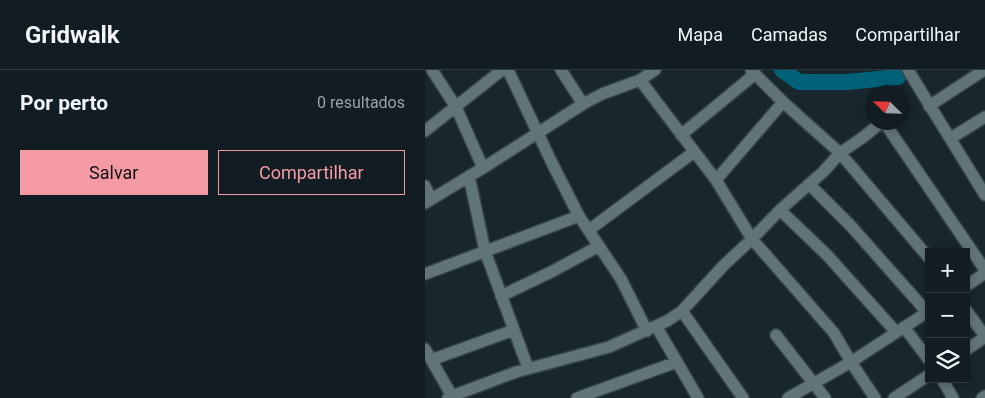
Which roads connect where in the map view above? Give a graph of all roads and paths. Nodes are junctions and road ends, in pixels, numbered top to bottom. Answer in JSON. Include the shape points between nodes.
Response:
{"nodes":[{"id":1,"x":432,"y":70,"type":"edge"},
{"id":2,"x":502,"y":70,"type":"edge"},
{"id":3,"x":508,"y":70,"type":"edge"},
{"id":4,"x":561,"y":70,"type":"edge"},
{"id":5,"x":655,"y":70,"type":"edge"},
{"id":6,"x":907,"y":70,"type":"edge"},
{"id":7,"x":984,"y":70,"type":"edge"},
{"id":8,"x":753,"y":72,"type":"edge"},
{"id":9,"x":639,"y":80,"type":"junction"},
{"id":10,"x":783,"y":102,"type":"junction"},
{"id":11,"x":583,"y":104,"type":"junction"},
{"id":12,"x":929,"y":106,"type":"junction"},
{"id":13,"x":456,"y":107,"type":"junction"},
{"id":14,"x":985,"y":117,"type":"edge"},
{"id":15,"x":872,"y":130,"type":"edge"},
{"id":16,"x":888,"y":130,"type":"edge"},
{"id":17,"x":425,"y":131,"type":"edge"},
{"id":18,"x":539,"y":133,"type":"junction"},
{"id":19,"x":681,"y":135,"type":"junction"},
{"id":20,"x":951,"y":138,"type":"junction"},
{"id":21,"x":694,"y":152,"type":"junction"},
{"id":22,"x":840,"y":153,"type":"junction"},
{"id":23,"x":483,"y":168,"type":"junction"},
{"id":24,"x":469,"y":176,"type":"junction"},
{"id":25,"x":716,"y":180,"type":"junction"},
{"id":26,"x":809,"y":184,"type":"junction"},
{"id":27,"x":425,"y":186,"type":"edge"},
{"id":28,"x":985,"y":195,"type":"edge"},
{"id":29,"x":428,"y":201,"type":"edge"},
{"id":30,"x":780,"y":210,"type":"junction"},
{"id":31,"x":579,"y":216,"type":"junction"},
{"id":32,"x":589,"y":230,"type":"junction"},
{"id":33,"x":752,"y":239,"type":"junction"},
{"id":34,"x":599,"y":246,"type":"junction"},
{"id":35,"x":485,"y":251,"type":"junction"},
{"id":36,"x":925,"y":253,"type":"edge"},
{"id":37,"x":985,"y":271,"type":"edge"},
{"id":38,"x":425,"y":274,"type":"edge"},
{"id":39,"x":970,"y":283,"type":"edge"},
{"id":40,"x":501,"y":296,"type":"junction"},
{"id":41,"x":925,"y":309,"type":"edge"},
{"id":42,"x":682,"y":311,"type":"junction"},
{"id":43,"x":925,"y":314,"type":"edge"},
{"id":44,"x":970,"y":316,"type":"edge"},
{"id":45,"x":651,"y":328,"type":"junction"},
{"id":46,"x":514,"y":330,"type":"junction"},
{"id":47,"x":900,"y":330,"type":"junction"},
{"id":48,"x":776,"y":334,"type":"dead end"},
{"id":49,"x":985,"y":337,"type":"edge"},
{"id":50,"x":970,"y":347,"type":"edge"},
{"id":51,"x":425,"y":349,"type":"edge"},
{"id":52,"x":925,"y":356,"type":"edge"},
{"id":53,"x":431,"y":360,"type":"junction"},
{"id":54,"x":677,"y":362,"type":"junction"},
{"id":55,"x":851,"y":362,"type":"junction"},
{"id":56,"x":528,"y":368,"type":"junction"},
{"id":57,"x":925,"y":378,"type":"edge"},
{"id":58,"x":944,"y":383,"type":"edge"},
{"id":59,"x":814,"y":384,"type":"junction"},
{"id":60,"x":605,"y":393,"type":"edge"},
{"id":61,"x":451,"y":397,"type":"edge"},
{"id":62,"x":577,"y":398,"type":"edge"},
{"id":63,"x":698,"y":398,"type":"edge"},
{"id":64,"x":743,"y":398,"type":"edge"},
{"id":65,"x":788,"y":398,"type":"edge"},
{"id":66,"x":825,"y":398,"type":"edge"},
{"id":67,"x":875,"y":398,"type":"edge"},
{"id":68,"x":894,"y":398,"type":"edge"},
{"id":69,"x":953,"y":398,"type":"edge"}],
"edges":[{"from":1,"to":13,"type":"street"},
{"from":2,"to":13,"type":"street"},
{"from":3,"to":18,"type":"street"},
{"from":4,"to":11,"type":"street"},
{"from":5,"to":9,"type":"street"},
{"from":6,"to":12,"type":"street"},
{"from":7,"to":12,"type":"street"},
{"from":8,"to":10,"type":"street"},
{"from":8,"to":19,"type":"street"},
{"from":9,"to":11,"type":"street"},
{"from":9,"to":19,"type":"street"},
{"from":10,"to":22,"type":"street"},
{"from":10,"to":25,"type":"street"},
{"from":11,"to":18,"type":"street"},
{"from":12,"to":20,"type":"street"},
{"from":13,"to":17,"type":"street"},
{"from":13,"to":23,"type":"street"},
{"from":14,"to":20,"type":"street"},
{"from":15,"to":22,"type":"street"},
{"from":16,"to":37,"type":"street"},
{"from":18,"to":23,"type":"street"},
{"from":18,"to":31,"type":"street"},
{"from":19,"to":21,"type":"street"},
{"from":20,"to":28,"type":"street"},
{"from":21,"to":25,"type":"street"},
{"from":21,"to":32,"type":"street"},
{"from":22,"to":26,"type":"street"},
{"from":22,"to":36,"type":"street"},
{"from":23,"to":24,"type":"street"},
{"from":24,"to":29,"type":"street"},
{"from":24,"to":35,"type":"street"},
{"from":25,"to":33,"type":"street"},
{"from":26,"to":30,"type":"street"},
{"from":26,"to":41,"type":"street"},
{"from":27,"to":29,"type":"street"},
{"from":30,"to":33,"type":"street"},
{"from":30,"to":47,"type":"street"},
{"from":31,"to":32,"type":"street"},
{"from":31,"to":35,"type":"street"},
{"from":32,"to":34,"type":"street"},
{"from":33,"to":42,"type":"street"},
{"from":33,"to":55,"type":"street","via":[[834,333]]},
{"from":34,"to":40,"type":"street"},
{"from":34,"to":45,"type":"street"},
{"from":35,"to":38,"type":"street"},
{"from":35,"to":40,"type":"street"},
{"from":37,"to":39,"type":"street"},
{"from":40,"to":46,"type":"street"},
{"from":42,"to":45,"type":"street"},
{"from":42,"to":64,"type":"street"},
{"from":43,"to":47,"type":"street"},
{"from":44,"to":49,"type":"street"},
{"from":45,"to":54,"type":"street"},
{"from":45,"to":56,"type":"street","via":[[609,347]]},
{"from":46,"to":53,"type":"street"},
{"from":46,"to":56,"type":"street"},
{"from":47,"to":52,"type":"street"},
{"from":47,"to":55,"type":"street"},
{"from":48,"to":59,"type":"street"},
{"from":49,"to":50,"type":"street"},
{"from":51,"to":53,"type":"street"},
{"from":53,"to":61,"type":"street"},
{"from":54,"to":60,"type":"street"},
{"from":54,"to":63,"type":"street"},
{"from":55,"to":59,"type":"street"},
{"from":55,"to":67,"type":"street"},
{"from":56,"to":61,"type":"street"},
{"from":57,"to":68,"type":"street"},
{"from":58,"to":69,"type":"street"},
{"from":59,"to":65,"type":"street"},
{"from":59,"to":66,"type":"street"},
{"from":60,"to":62,"type":"street"}]}
